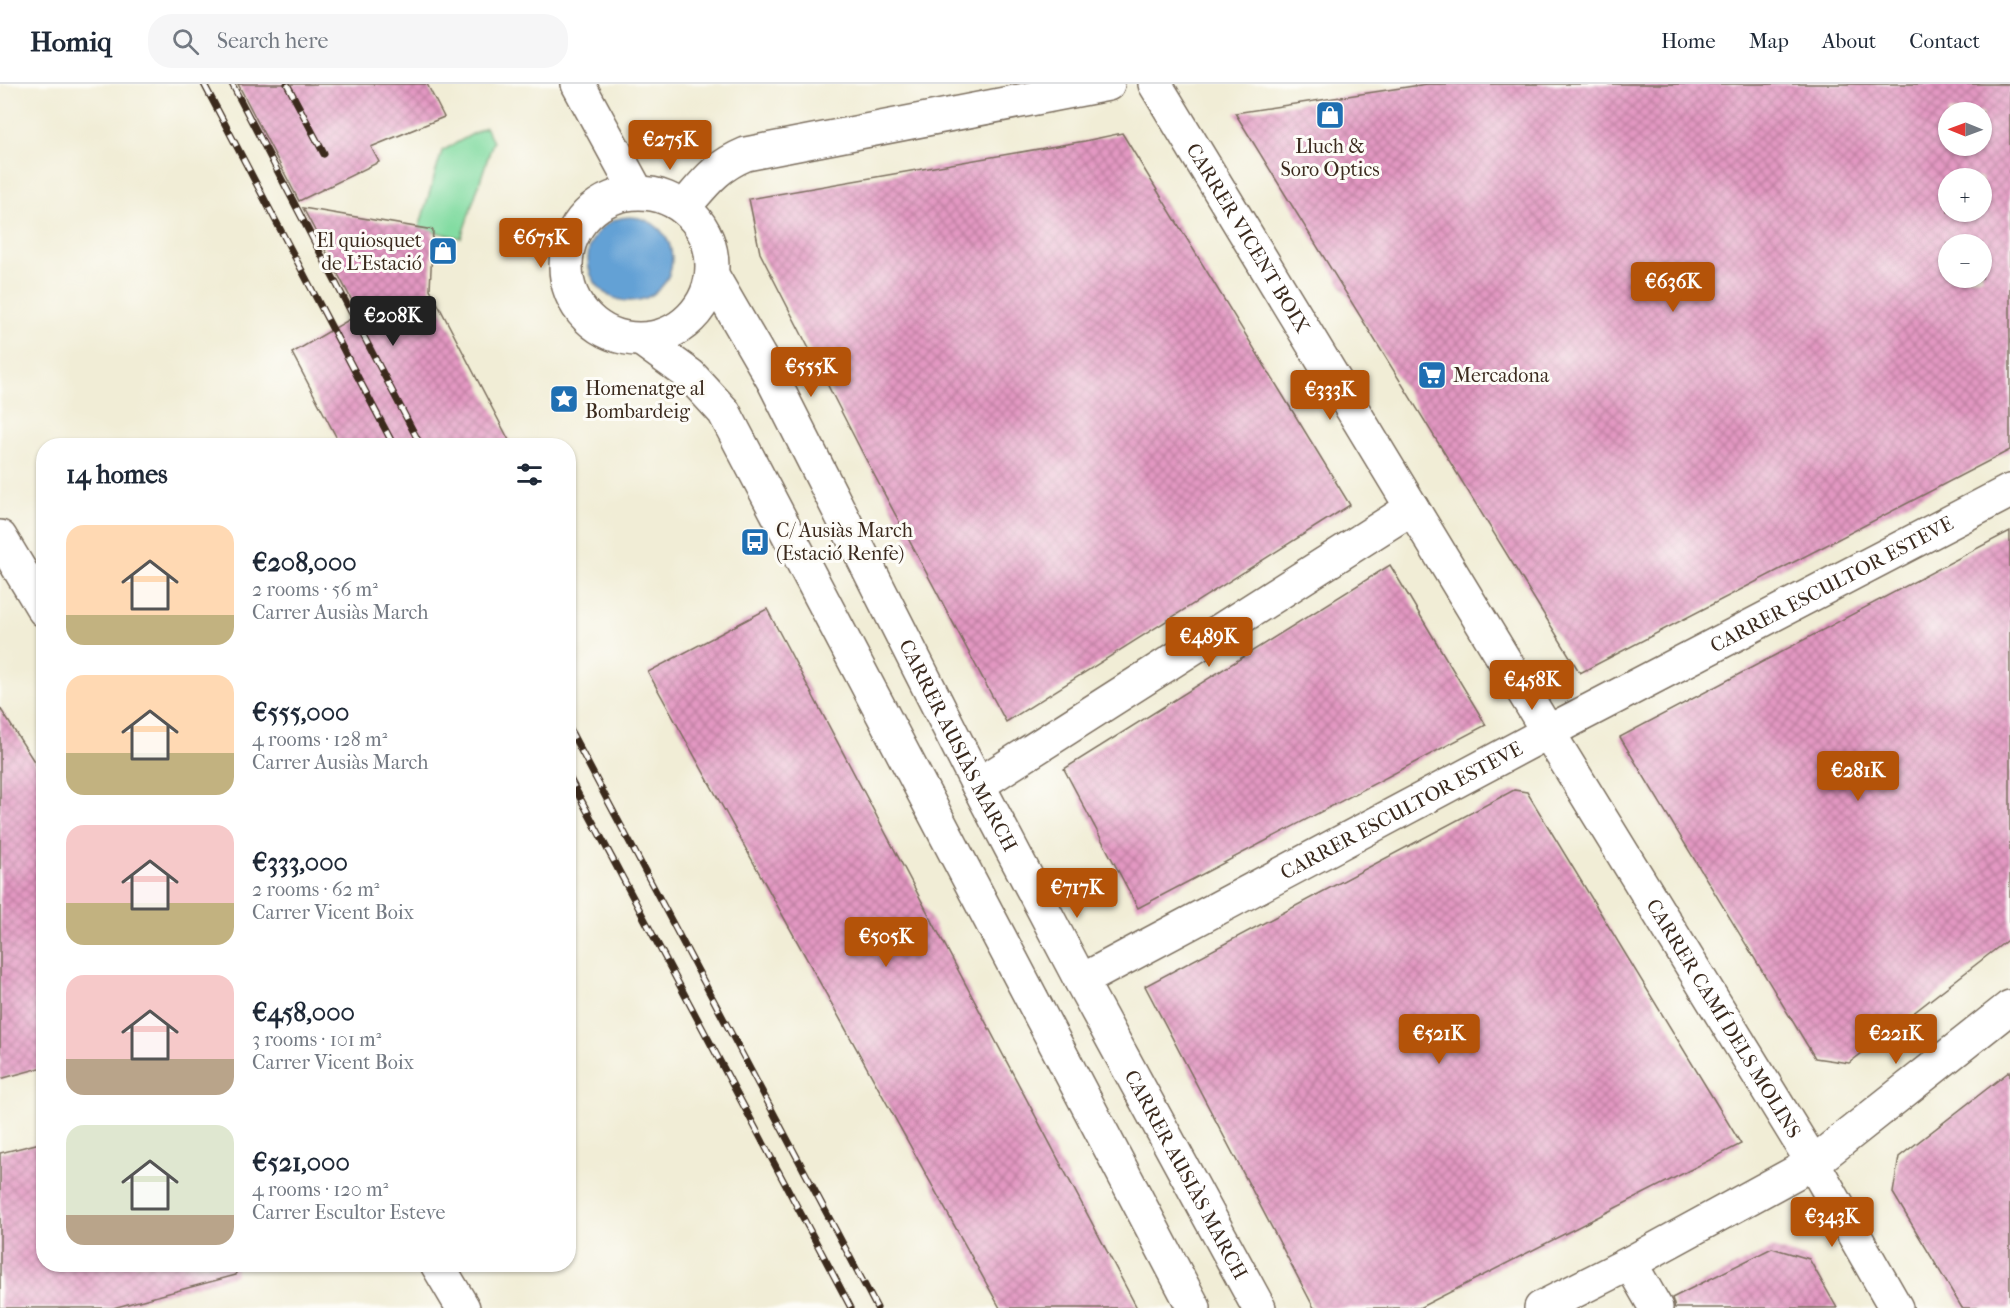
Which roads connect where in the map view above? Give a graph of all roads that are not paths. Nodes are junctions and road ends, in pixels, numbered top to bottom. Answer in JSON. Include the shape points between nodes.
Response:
{"nodes":[{"id":1,"x":578,"y":84,"type":"edge"},
{"id":2,"x":1108,"y":84,"type":"edge"},
{"id":3,"x":1155,"y":84,"type":"edge"},
{"id":4,"x":637,"y":192,"type":"junction"},
{"id":5,"x":684,"y":207,"type":"junction"},
{"id":6,"x":712,"y":274,"type":"junction"},
{"id":7,"x":642,"y":340,"type":"junction"},
{"id":8,"x":2010,"y":491,"type":"edge"},
{"id":9,"x":1413,"y":508,"type":"junction"},
{"id":10,"x":0,"y":537,"type":"edge"},
{"id":11,"x":36,"y":597,"type":"edge"},
{"id":12,"x":1548,"y":732,"type":"junction"},
{"id":13,"x":978,"y":785,"type":"junction"},
{"id":14,"x":1081,"y":981,"type":"junction"},
{"id":15,"x":2010,"y":1007,"type":"edge"},
{"id":16,"x":1813,"y":1163,"type":"junction"},
{"id":17,"x":1630,"y":1263,"type":"junction"},
{"id":18,"x":442,"y":1272,"type":"edge"},
{"id":19,"x":463,"y":1308,"type":"edge"},
{"id":20,"x":1194,"y":1308,"type":"edge"},
{"id":21,"x":1259,"y":1308,"type":"edge"},
{"id":22,"x":1541,"y":1308,"type":"edge"},
{"id":23,"x":1656,"y":1308,"type":"edge"},
{"id":24,"x":1896,"y":1308,"type":"edge"}],
"edges":[{"from":1,"to":4,"type":"street"},
{"from":2,"to":5,"type":"street","via":[[746,154],[726,162],[713,173]]},
{"from":3,"to":9,"type":"street","name":"CARRER VICENT BOIX"},
{"from":4,"to":5,"type":"street","via":[[662,196]]},
{"from":4,"to":7,"type":"street","via":[[612,198],[591,210],[575,230],[567,254],[567,279],[576,304],[595,324],[617,336]]},
{"from":5,"to":6,"type":"street","via":[[701,225],[711,249]]},
{"from":6,"to":7,"type":"street","via":[[705,299],[689,321],[668,334]]},
{"from":6,"to":13,"type":"street","name":"CARRER AUSIÀS MARCH","via":[[774,382]]},
{"from":7,"to":20,"type":"street","via":[[690,375],[724,412]]},
{"from":8,"to":12,"type":"street","name":"CARRER ESCULTOR ESTEVE"},
{"from":9,"to":12,"type":"street","name":"CARRER VICENT BOIX"},
{"from":9,"to":13,"type":"street"},
{"from":10,"to":11,"type":"street"},
{"from":12,"to":14,"type":"street","name":"CARRER ESCULTOR ESTEVE"},
{"from":12,"to":16,"type":"street","name":"CARRER CAMÍ DELS MOLINS"},
{"from":13,"to":14,"type":"street","name":"CARRER AUSIÀS MARCH"},
{"from":14,"to":21,"type":"street","name":"CARRER AUSIÀS MARCH"},
{"from":15,"to":16,"type":"street"},
{"from":16,"to":17,"type":"street"},
{"from":16,"to":24,"type":"street","name":"CARRER CAMÍ DELS MOLINS"},
{"from":17,"to":22,"type":"street"},
{"from":17,"to":23,"type":"street"},
{"from":18,"to":19,"type":"street"}]}
